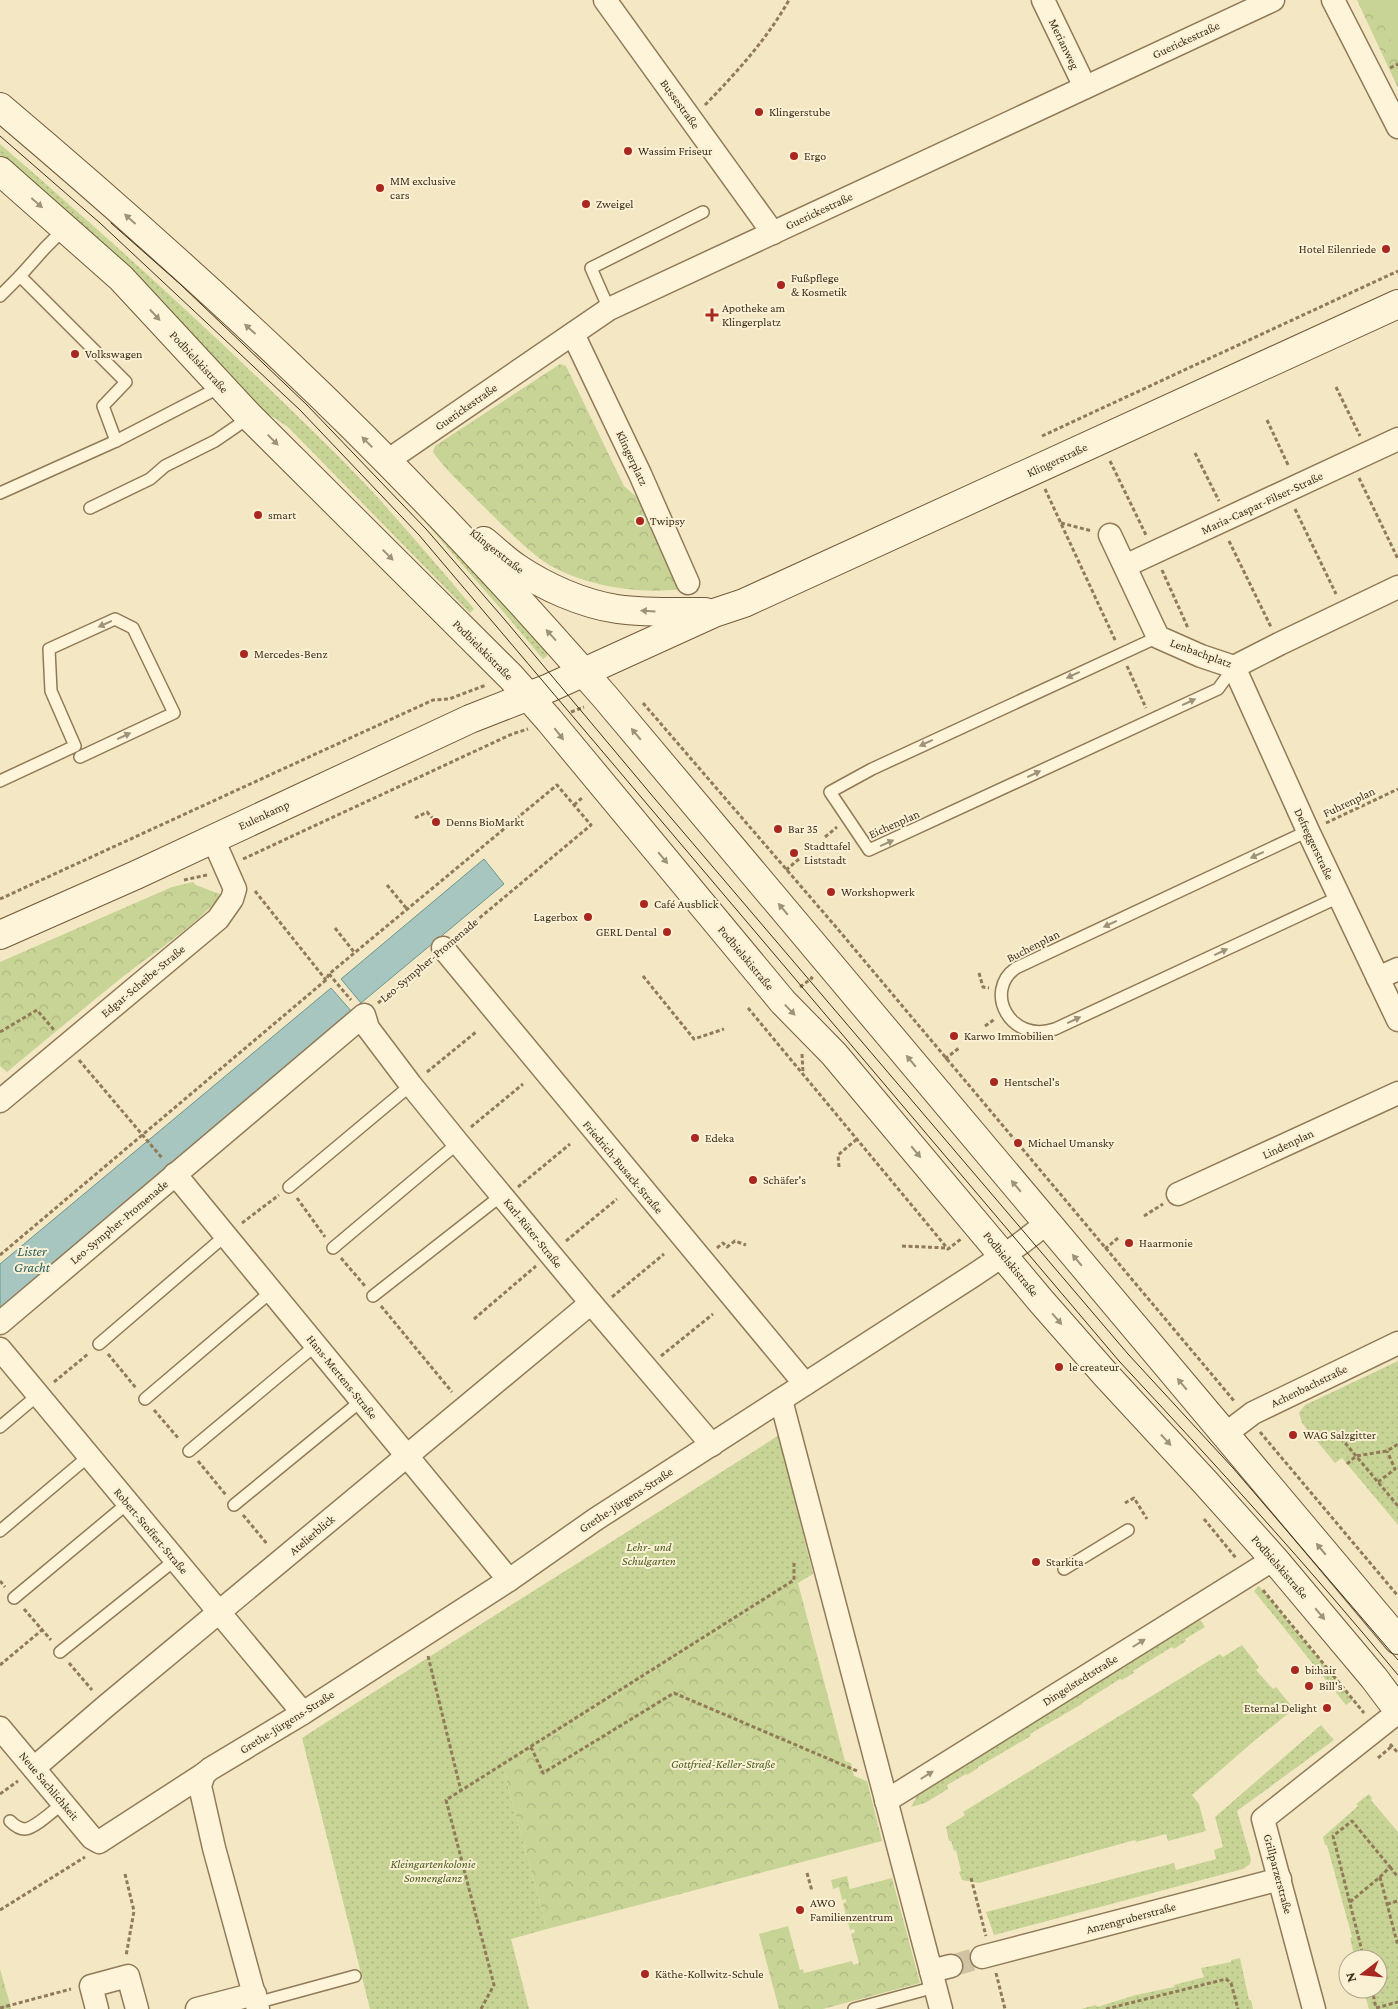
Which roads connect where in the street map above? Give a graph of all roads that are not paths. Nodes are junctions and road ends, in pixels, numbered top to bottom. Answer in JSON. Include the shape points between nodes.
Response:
{"nodes":[{"id":1,"x":605,"y":0,"type":"edge"},
{"id":2,"x":1042,"y":0,"type":"edge"},
{"id":3,"x":1273,"y":0,"type":"edge"},
{"id":4,"x":1333,"y":0,"type":"edge"},
{"id":5,"x":1085,"y":87,"type":"junction"},
{"id":6,"x":0,"y":107,"type":"edge"},
{"id":7,"x":1398,"y":127,"type":"edge"},
{"id":8,"x":0,"y":171,"type":"edge"},
{"id":9,"x":703,"y":212,"type":"dead end"},
{"id":10,"x":65,"y":228,"type":"junction"},
{"id":11,"x":773,"y":233,"type":"junction"},
{"id":12,"x":20,"y":276,"type":"junction"},
{"id":13,"x":0,"y":296,"type":"edge"},
{"id":14,"x":1398,"y":304,"type":"edge"},
{"id":15,"x":610,"y":309,"type":"junction"},
{"id":16,"x":573,"y":334,"type":"junction"},
{"id":17,"x":222,"y":386,"type":"junction"},
{"id":18,"x":250,"y":417,"type":"junction"},
{"id":19,"x":1398,"y":439,"type":"edge"},
{"id":20,"x":116,"y":441,"type":"junction"},
{"id":21,"x":387,"y":461,"type":"junction"},
{"id":22,"x":0,"y":493,"type":"edge"},
{"id":23,"x":90,"y":508,"type":"dead end"},
{"id":24,"x":1102,"y":533,"type":"road end"},
{"id":25,"x":1125,"y":566,"type":"junction"},
{"id":26,"x":688,"y":583,"type":"dead end"},
{"id":27,"x":1398,"y":587,"type":"edge"},
{"id":28,"x":714,"y":612,"type":"junction"},
{"id":29,"x":1158,"y":637,"type":"junction"},
{"id":30,"x":1234,"y":668,"type":"junction"},
{"id":31,"x":583,"y":672,"type":"junction"},
{"id":32,"x":520,"y":687,"type":"junction"},
{"id":33,"x":80,"y":757,"type":"dead end"},
{"id":34,"x":0,"y":782,"type":"edge"},
{"id":35,"x":1308,"y":831,"type":"junction"},
{"id":36,"x":213,"y":839,"type":"junction"},
{"id":37,"x":1339,"y":897,"type":"junction"},
{"id":38,"x":0,"y":935,"type":"edge"},
{"id":39,"x":443,"y":948,"type":"road end"},
{"id":40,"x":1388,"y":974,"type":"edge"},
{"id":41,"x":364,"y":1015,"type":"joint"},
{"id":42,"x":1398,"y":1020,"type":"edge"},
{"id":43,"x":411,"y":1085,"type":"junction"},
{"id":44,"x":1398,"y":1093,"type":"edge"},
{"id":45,"x":0,"y":1101,"type":"edge"},
{"id":46,"x":457,"y":1142,"type":"junction"},
{"id":47,"x":170,"y":1167,"type":"junction"},
{"id":48,"x":289,"y":1187,"type":"road end"},
{"id":49,"x":1178,"y":1194,"type":"dead end"},
{"id":50,"x":503,"y":1197,"type":"junction"},
{"id":51,"x":1047,"y":1223,"type":"junction"},
{"id":52,"x":226,"y":1235,"type":"junction"},
{"id":53,"x":333,"y":1248,"type":"dead end"},
{"id":54,"x":1003,"y":1255,"type":"junction"},
{"id":55,"x":272,"y":1291,"type":"junction"},
{"id":56,"x":373,"y":1296,"type":"dead end"},
{"id":57,"x":594,"y":1306,"type":"junction"},
{"id":58,"x":0,"y":1322,"type":"edge"},
{"id":59,"x":99,"y":1344,"type":"road end"},
{"id":60,"x":1398,"y":1344,"type":"edge"},
{"id":61,"x":316,"y":1345,"type":"junction"},
{"id":62,"x":0,"y":1349,"type":"edge"},
{"id":63,"x":805,"y":1384,"type":"junction"},
{"id":64,"x":38,"y":1395,"type":"junction"},
{"id":65,"x":145,"y":1399,"type":"dead end"},
{"id":66,"x":781,"y":1400,"type":"junction"},
{"id":67,"x":361,"y":1401,"type":"junction"},
{"id":68,"x":0,"y":1427,"type":"edge"},
{"id":69,"x":1224,"y":1434,"type":"junction"},
{"id":70,"x":712,"y":1445,"type":"junction"},
{"id":71,"x":189,"y":1451,"type":"dead end"},
{"id":72,"x":89,"y":1456,"type":"junction"},
{"id":73,"x":406,"y":1456,"type":"junction"},
{"id":74,"x":128,"y":1503,"type":"junction"},
{"id":75,"x":234,"y":1505,"type":"dead end"},
{"id":76,"x":1128,"y":1530,"type":"dead end"},
{"id":77,"x":0,"y":1531,"type":"edge"},
{"id":78,"x":1274,"y":1559,"type":"junction"},
{"id":79,"x":175,"y":1560,"type":"junction"},
{"id":80,"x":1064,"y":1569,"type":"dead end"},
{"id":81,"x":509,"y":1580,"type":"junction"},
{"id":82,"x":14,"y":1598,"type":"dead end"},
{"id":83,"x":219,"y":1613,"type":"junction"},
{"id":84,"x":1398,"y":1640,"type":"edge"},
{"id":85,"x":60,"y":1652,"type":"dead end"},
{"id":86,"x":1398,"y":1711,"type":"edge"},
{"id":87,"x":303,"y":1713,"type":"junction"},
{"id":88,"x":0,"y":1728,"type":"edge"},
{"id":89,"x":34,"y":1768,"type":"junction"},
{"id":90,"x":204,"y":1774,"type":"junction"},
{"id":91,"x":886,"y":1801,"type":"junction"},
{"id":92,"x":63,"y":1803,"type":"junction"},
{"id":93,"x":10,"y":1821,"type":"dead end"},
{"id":94,"x":99,"y":1842,"type":"joint"},
{"id":95,"x":1280,"y":1879,"type":"junction"},
{"id":96,"x":982,"y":1957,"type":"tunnel mouth"},
{"id":97,"x":939,"y":1975,"type":"junction"},
{"id":98,"x":355,"y":1976,"type":"dead end"},
{"id":99,"x":256,"y":2002,"type":"edge"},
{"id":100,"x":97,"y":2009,"type":"edge"},
{"id":101,"x":137,"y":2009,"type":"edge"},
{"id":102,"x":197,"y":2009,"type":"edge"},
{"id":103,"x":854,"y":2009,"type":"edge"},
{"id":104,"x":941,"y":2009,"type":"edge"},
{"id":105,"x":1314,"y":2009,"type":"edge"}],
"edges":[{"from":1,"to":11,"type":"street","name":"Bussestraße"},
{"from":2,"to":5,"type":"street","name":"Merianweg"},
{"from":3,"to":5,"type":"street","name":"Guerickestraße"},
{"from":4,"to":7,"type":"street"},
{"from":5,"to":11,"type":"street","name":"Guerickestraße"},
{"from":21,"to":6,"type":"main road","one_way":true,"via":[[284,360],[100,192]]},
{"from":8,"to":10,"type":"main road","name":"Podbielskistraße","one_way":true},
{"from":9,"to":15,"type":"lane","via":[[591,268]]},
{"from":10,"to":12,"type":"lane"},
{"from":10,"to":17,"type":"main road","name":"Podbielskistraße","one_way":true,"via":[[121,278]]},
{"from":11,"to":15,"type":"street","name":"Guerickestraße"},
{"from":12,"to":13,"type":"lane"},
{"from":12,"to":20,"type":"lane","via":[[126,382],[103,406]]},
{"from":14,"to":28,"type":"main road","name":"Klingerstraße","via":[[744,603]]},
{"from":15,"to":16,"type":"street","name":"Guerickestraße"},
{"from":16,"to":21,"type":"street","name":"Guerickestraße"},
{"from":16,"to":26,"type":"street","name":"Klingerplatz"},
{"from":17,"to":18,"type":"main road","name":"Podbielskistraße"},
{"from":17,"to":20,"type":"lane"},
{"from":18,"to":23,"type":"lane","via":[[216,441],[165,466],[150,479]]},
{"from":18,"to":32,"type":"main road","name":"Podbielskistraße","one_way":true},
{"from":19,"to":25,"type":"street","name":"Maria-Caspar-Filser-Straße"},
{"from":20,"to":22,"type":"lane"},
{"from":28,"to":21,"type":"main road","name":"Klingerstraße","one_way":true,"via":[[616,609],[582,600],[549,586],[517,568]]},
{"from":31,"to":21,"type":"main road","one_way":true},
{"from":24,"to":25,"type":"street","name":"Lenbachplatz"},
{"from":25,"to":29,"type":"street","name":"Lenbachplatz"},
{"from":27,"to":30,"type":"street","name":"Lenbachplatz"},
{"from":28,"to":31,"type":"main road","name":"Klingerstraße"},
{"from":29,"to":30,"type":"street","name":"Lenbachplatz"},
{"from":29,"to":30,"type":"lane","name":"Eichenplan","one_way":true,"via":[[872,768],[830,792],[868,850],[1218,689]]},
{"from":30,"to":35,"type":"street","name":"Defreggerstraße"},
{"from":31,"to":32,"type":"main road","name":"Klingerstraße"},
{"from":51,"to":31,"type":"main road","one_way":true},
{"from":32,"to":36,"type":"main road","name":"Eulenkamp","via":[[470,719]]},
{"from":32,"to":54,"type":"main road","name":"Podbielskistraße","one_way":true,"via":[[537,725],[771,988],[834,1054]]},
{"from":33,"to":34,"type":"lane","one_way":true,"via":[[174,713],[133,628],[115,619],[49,649],[51,691],[75,746]]},
{"from":35,"to":37,"type":"street","name":"Defreggerstraße"},
{"from":35,"to":37,"type":"lane","name":"Buchenplan","one_way":true,"via":[[1016,968],[1006,977],[1004,984],[1002,994],[1006,1012],[1022,1029],[1034,1033],[1055,1029]]},
{"from":36,"to":38,"type":"main road","name":"Eulenkamp"},
{"from":36,"to":45,"type":"street","name":"Edgar-Scheibe-Straße","via":[[235,889],[218,919]]},
{"from":37,"to":40,"type":"street","name":"Defreggerstraße"},
{"from":39,"to":63,"type":"street","name":"Friedrich-Busack-Straße"},
{"from":40,"to":42,"type":"street","name":"Defreggerstraße"},
{"from":41,"to":43,"type":"street","name":"Karl-Rüter-Straße","via":[[368,1028]]},
{"from":41,"to":47,"type":"street","name":"Leo-Sympher-Promenade"},
{"from":43,"to":46,"type":"street","name":"Karl-Rüter-Straße"},
{"from":43,"to":48,"type":"lane"},
{"from":44,"to":49,"type":"street","name":"Lindenplan"},
{"from":46,"to":50,"type":"street","name":"Karl-Rüter-Straße"},
{"from":46,"to":53,"type":"lane"},
{"from":47,"to":52,"type":"street","name":"Hans-Mertens-Straße"},
{"from":47,"to":58,"type":"street","name":"Leo-Sympher-Promenade"},
{"from":50,"to":56,"type":"lane"},
{"from":50,"to":57,"type":"street","name":"Karl-Rüter-Straße"},
{"from":51,"to":54,"type":"street","name":"Grethe-Jürgens-Straße"},
{"from":69,"to":51,"type":"main road","one_way":true},
{"from":52,"to":55,"type":"street","name":"Hans-Mertens-Straße"},
{"from":52,"to":59,"type":"lane"},
{"from":54,"to":63,"type":"street","name":"Grethe-Jürgens-Straße"},
{"from":54,"to":78,"type":"main road","name":"Podbielskistraße","one_way":true,"via":[[1106,1375]]},
{"from":55,"to":61,"type":"street","name":"Hans-Mertens-Straße"},
{"from":55,"to":65,"type":"lane"},
{"from":57,"to":70,"type":"street","name":"Karl-Rüter-Straße"},
{"from":57,"to":73,"type":"street","name":"Atelierblick"},
{"from":60,"to":69,"type":"street","name":"Achenbachstraße","via":[[1287,1395]]},
{"from":61,"to":67,"type":"street","name":"Hans-Mertens-Straße"},
{"from":61,"to":71,"type":"lane"},
{"from":62,"to":64,"type":"street","name":"Robert-Stoffert-Straße"},
{"from":63,"to":66,"type":"street","name":"Grethe-Jürgens-Straße"},
{"from":64,"to":68,"type":"lane"},
{"from":64,"to":72,"type":"street","name":"Robert-Stoffert-Straße"},
{"from":66,"to":70,"type":"street","name":"Grethe-Jürgens-Straße"},
{"from":66,"to":91,"type":"street"},
{"from":67,"to":73,"type":"street","name":"Hans-Mertens-Straße"},
{"from":67,"to":75,"type":"lane"},
{"from":84,"to":69,"type":"main road","one_way":true},
{"from":70,"to":81,"type":"street","name":"Grethe-Jürgens-Straße","via":[[596,1519]]},
{"from":72,"to":74,"type":"street","name":"Robert-Stoffert-Straße"},
{"from":72,"to":77,"type":"lane"},
{"from":73,"to":81,"type":"street","name":"Hans-Mertens-Straße"},
{"from":73,"to":83,"type":"street","name":"Atelierblick"},
{"from":74,"to":79,"type":"street","name":"Robert-Stoffert-Straße"},
{"from":74,"to":82,"type":"lane"},
{"from":76,"to":80,"type":"lane"},
{"from":78,"to":86,"type":"main road","name":"Podbielskistraße","one_way":true},
{"from":91,"to":78,"type":"street","name":"Dingelstedtstraße","one_way":true},
{"from":79,"to":83,"type":"street","name":"Robert-Stoffert-Straße"},
{"from":79,"to":85,"type":"lane"},
{"from":81,"to":87,"type":"street","name":"Grethe-Jürgens-Straße"},
{"from":83,"to":87,"type":"street","name":"Robert-Stoffert-Straße"},
{"from":83,"to":89,"type":"street","name":"Atelierblick"},
{"from":86,"to":95,"type":"street","name":"Grillparzerstraße","via":[[1263,1819]]},
{"from":87,"to":90,"type":"street","name":"Grethe-Jürgens-Straße"},
{"from":88,"to":89,"type":"street","name":"Neue Sachlichkeit"},
{"from":89,"to":92,"type":"street","name":"Neue Sachlichkeit"},
{"from":90,"to":94,"type":"street","name":"Grethe-Jürgens-Straße"},
{"from":90,"to":99,"type":"street","via":[[200,1786],[208,1823]]},
{"from":91,"to":97,"type":"street"},
{"from":92,"to":93,"type":"lane","via":[[25,1829]]},
{"from":92,"to":94,"type":"street","name":"Neue Sachlichkeit"},
{"from":95,"to":96,"type":"street","name":"Anzengruberstraße"},
{"from":95,"to":105,"type":"street","name":"Grillparzerstraße"},
{"from":97,"to":103,"type":"lane"},
{"from":97,"to":104,"type":"street"},
{"from":98,"to":99,"type":"lane"},
{"from":99,"to":102,"type":"street"},
{"from":100,"to":101,"type":"street","via":[[91,1986],[128,1976]]}]}
